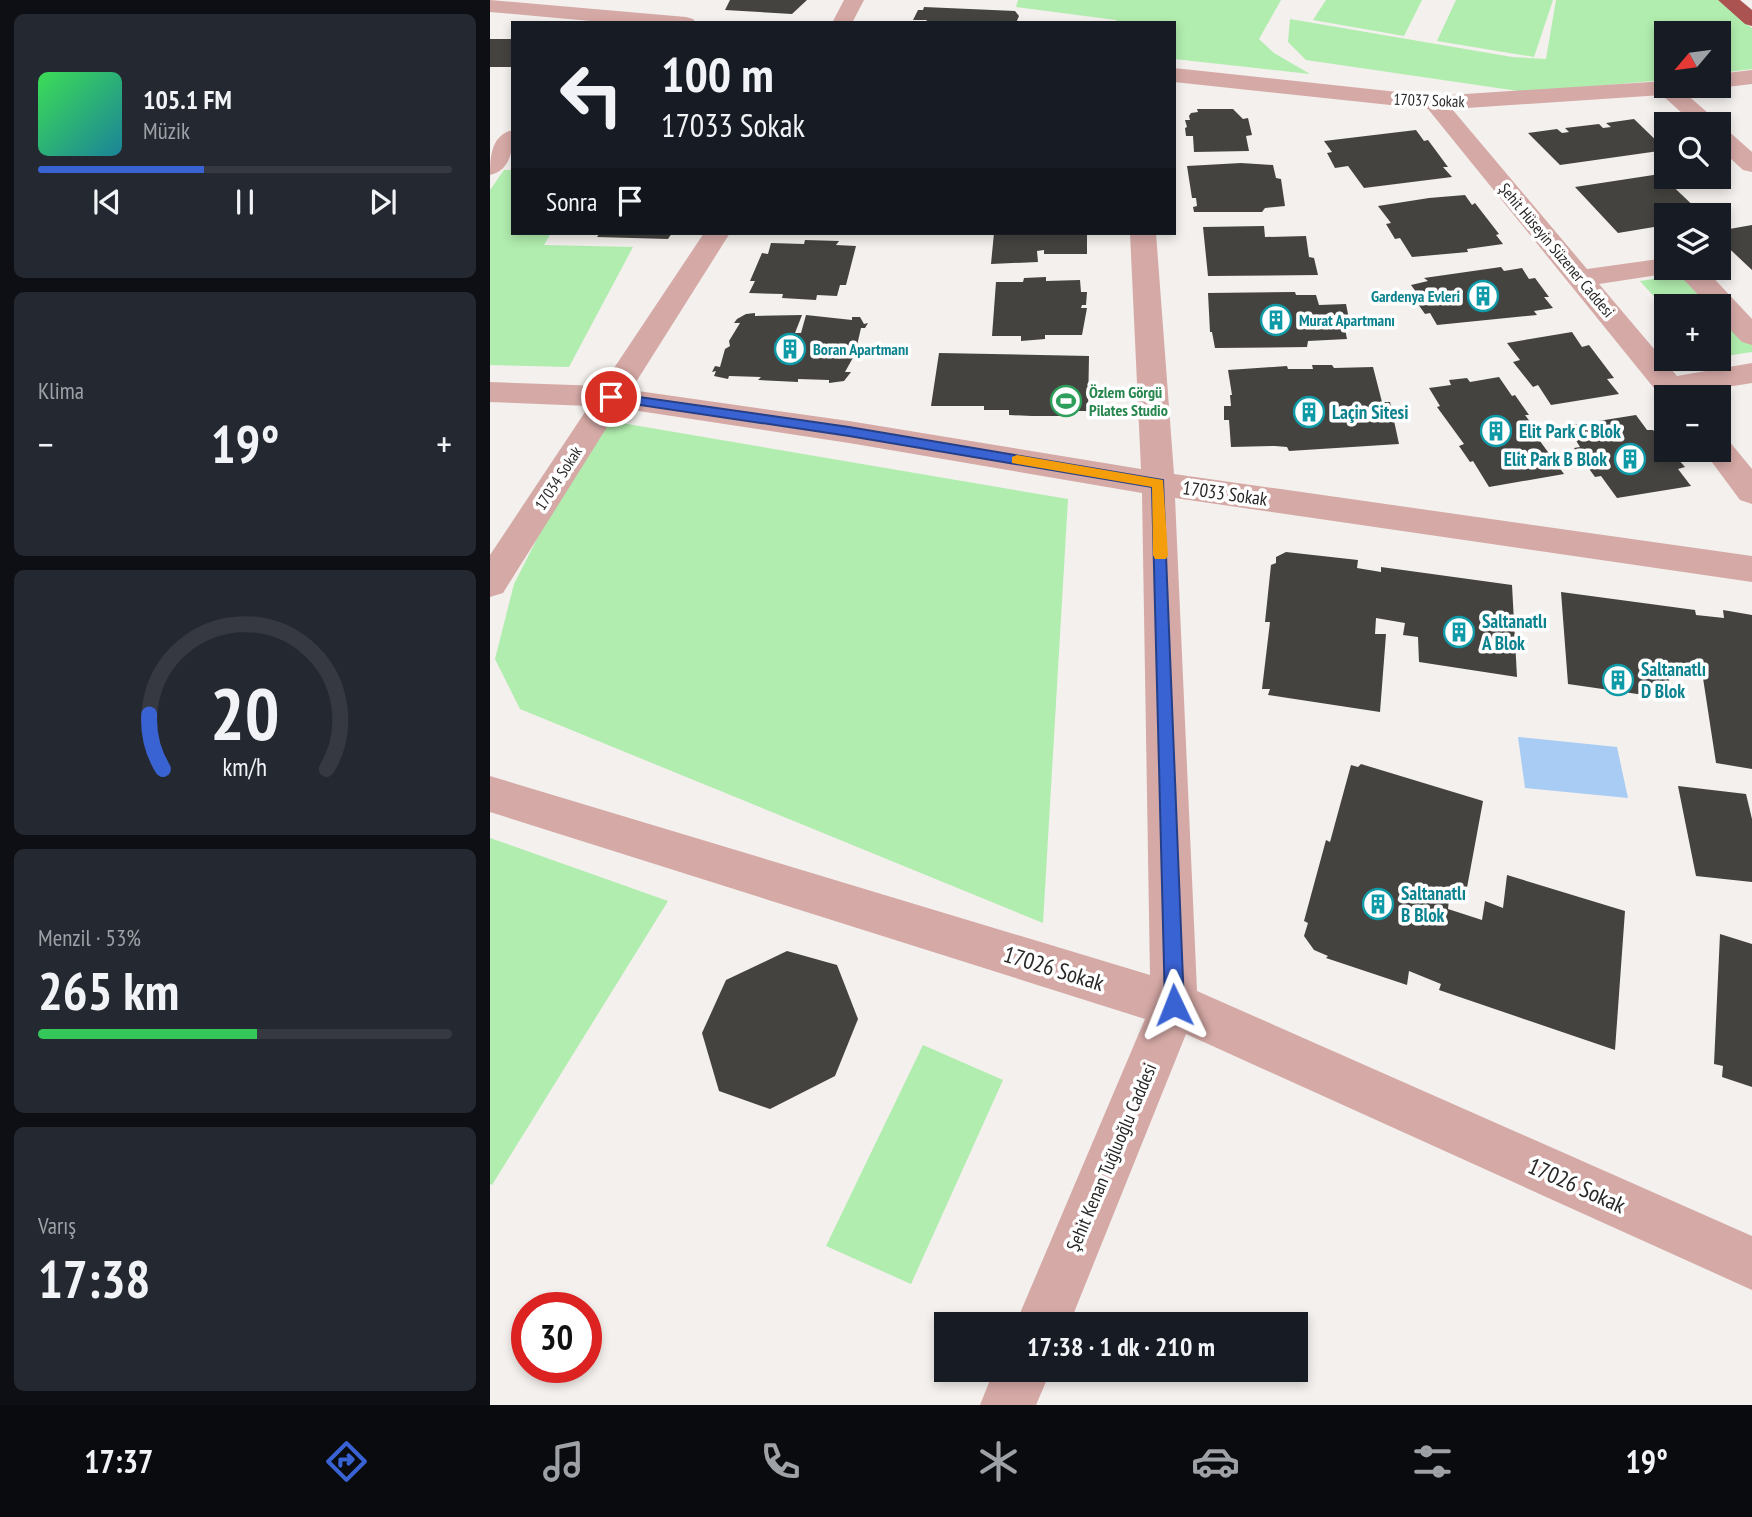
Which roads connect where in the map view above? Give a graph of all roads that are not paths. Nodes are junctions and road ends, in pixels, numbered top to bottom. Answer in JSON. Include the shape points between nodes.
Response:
{"nodes":[{"id":1,"x":853,"y":0,"type":"edge"},
{"id":2,"x":1728,"y":0,"type":"edge"},
{"id":3,"x":490,"y":6,"type":"edge"},
{"id":4,"x":604,"y":12,"type":"edge"},
{"id":5,"x":1752,"y":20,"type":"edge"},
{"id":6,"x":671,"y":21,"type":"edge"},
{"id":7,"x":843,"y":21,"type":"edge"},
{"id":8,"x":1176,"y":75,"type":"edge"},
{"id":9,"x":1752,"y":77,"type":"edge"},
{"id":10,"x":1731,"y":79,"type":"edge"},
{"id":11,"x":1654,"y":88,"type":"edge"},
{"id":12,"x":1685,"y":98,"type":"edge"},
{"id":13,"x":1435,"y":103,"type":"junction"},
{"id":14,"x":1697,"y":112,"type":"edge"},
{"id":15,"x":511,"y":140,"type":"edge"},
{"id":16,"x":1731,"y":145,"type":"edge"},
{"id":17,"x":1752,"y":164,"type":"edge"},
{"id":18,"x":490,"y":168,"type":"edge"},
{"id":19,"x":716,"y":235,"type":"edge"},
{"id":20,"x":1143,"y":235,"type":"edge"},
{"id":21,"x":1654,"y":267,"type":"edge"},
{"id":22,"x":1580,"y":278,"type":"junction"},
{"id":23,"x":1700,"y":280,"type":"edge"},
{"id":24,"x":1752,"y":336,"type":"edge"},
{"id":25,"x":1752,"y":373,"type":"edge"},
{"id":26,"x":1668,"y":385,"type":"edge"},
{"id":27,"x":1703,"y":385,"type":"edge"},
{"id":28,"x":490,"y":392,"type":"edge"},
{"id":29,"x":611,"y":397,"type":"junction"},
{"id":30,"x":1728,"y":462,"type":"edge"},
{"id":31,"x":1158,"y":484,"type":"junction"},
{"id":32,"x":1752,"y":492,"type":"edge"},
{"id":33,"x":1752,"y":569,"type":"edge"},
{"id":34,"x":490,"y":583,"type":"edge"},
{"id":35,"x":490,"y":794,"type":"edge"},
{"id":36,"x":1174,"y":1005,"type":"junction"},
{"id":37,"x":1752,"y":1263,"type":"edge"},
{"id":38,"x":1047,"y":1312,"type":"edge"},
{"id":39,"x":1018,"y":1382,"type":"edge"},
{"id":40,"x":1009,"y":1405,"type":"edge"}],
"edges":[{"from":1,"to":7,"type":"street"},
{"from":2,"to":5,"type":"highway"},
{"from":3,"to":4,"type":"street"},
{"from":4,"to":6,"type":"street"},
{"from":8,"to":13,"type":"street","name":"17037 Sokak"},
{"from":9,"to":10,"type":"street"},
{"from":11,"to":13,"type":"street","name":"17037 Sokak"},
{"from":12,"to":14,"type":"street"},
{"from":13,"to":22,"type":"street","name":"Şehit Hüseyin Süzener Caddesi"},
{"from":15,"to":18,"type":"street"},
{"from":16,"to":17,"type":"street"},
{"from":19,"to":29,"type":"street","name":"17034 Sokak"},
{"from":20,"to":31,"type":"street","name":"Şehit Kenan Tuğluoğlu Caddesi"},
{"from":21,"to":22,"type":"street"},
{"from":22,"to":26,"type":"street","name":"Şehit Hüseyin Süzener Caddesi"},
{"from":23,"to":24,"type":"street"},
{"from":25,"to":27,"type":"street"},
{"from":28,"to":29,"type":"street","name":"17033 Sokak"},
{"from":29,"to":31,"type":"street","name":"17033 Sokak"},
{"from":29,"to":34,"type":"street","name":"17034 Sokak"},
{"from":30,"to":32,"type":"street"},
{"from":31,"to":33,"type":"street","name":"17033 Sokak"},
{"from":31,"to":36,"type":"street","name":"Şehit Kenan Tuğluoğlu Caddesi"},
{"from":35,"to":36,"type":"street","name":"17026 Sokak"},
{"from":36,"to":37,"type":"street","name":"17026 Sokak"},
{"from":36,"to":38,"type":"street","name":"Şehit Kenan Tuğluoğlu Caddesi"},
{"from":39,"to":40,"type":"street"}]}
